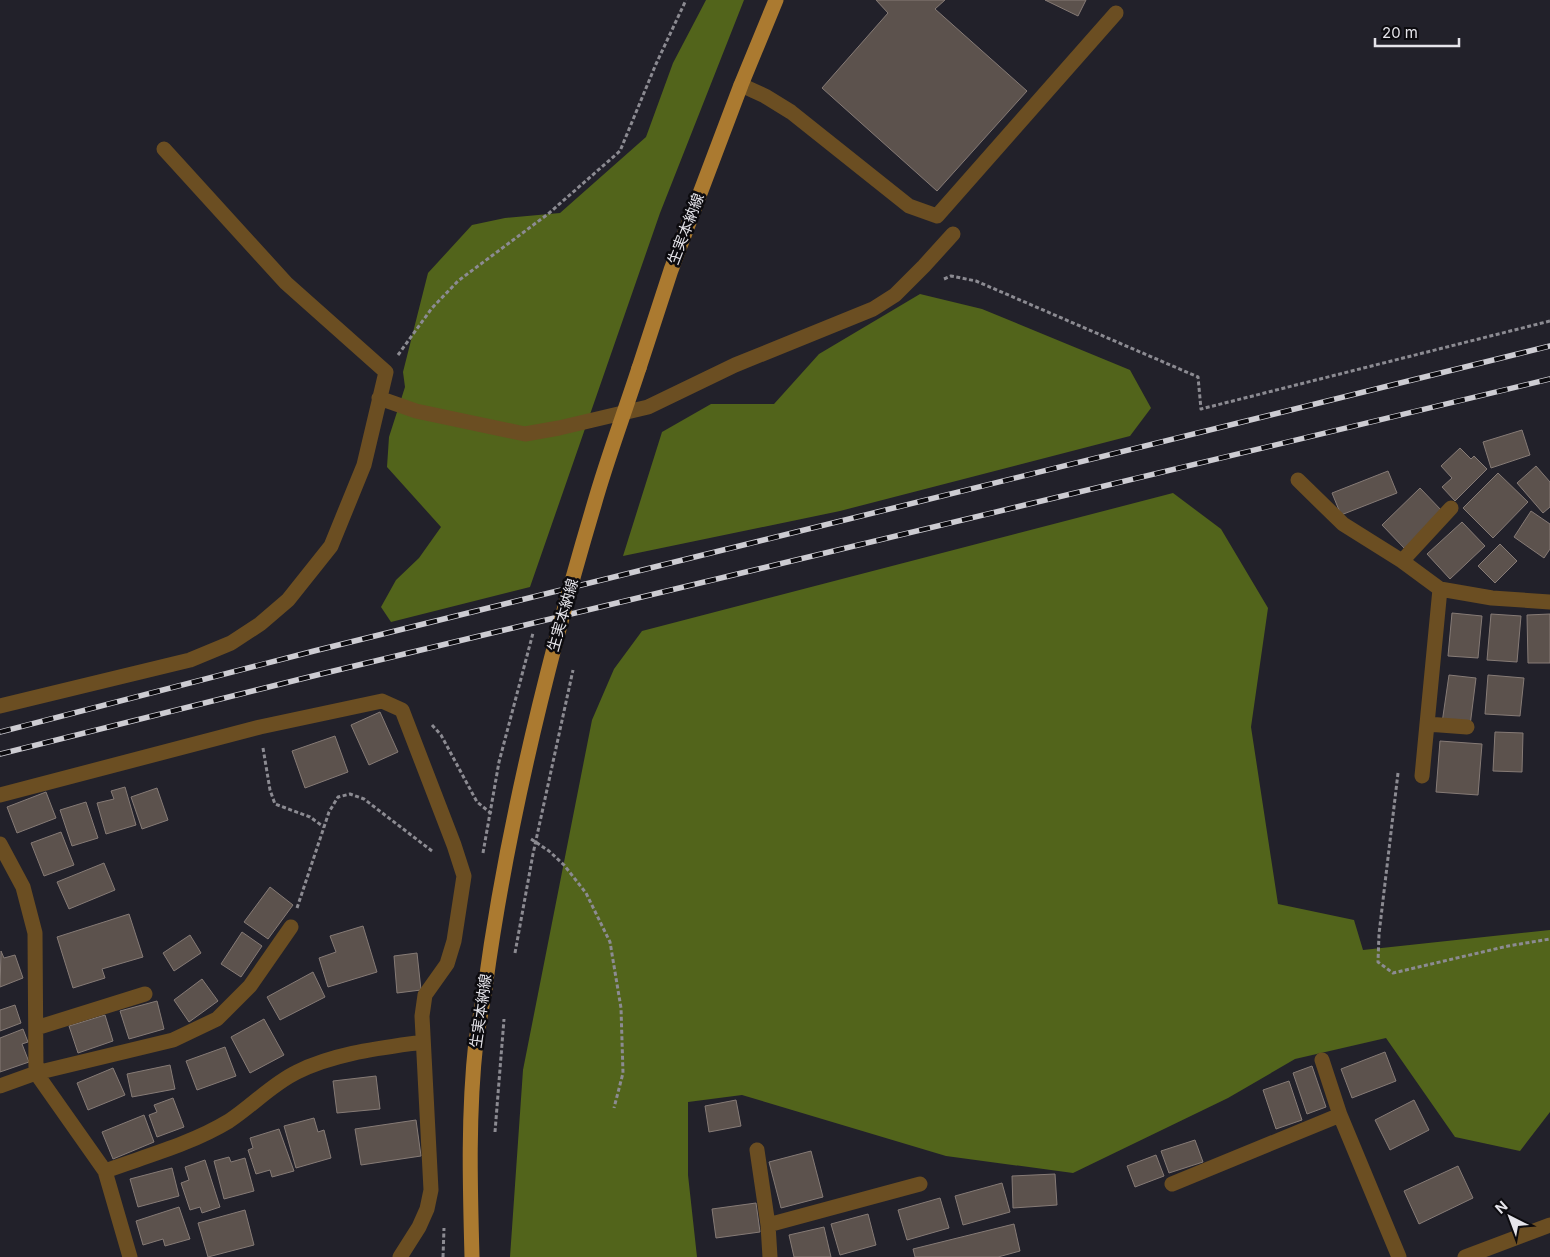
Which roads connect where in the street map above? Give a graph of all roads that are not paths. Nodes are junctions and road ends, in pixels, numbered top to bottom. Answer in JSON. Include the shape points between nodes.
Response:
{"nodes":[{"id":1,"x":776,"y":0,"type":"edge"},
{"id":2,"x":1116,"y":13,"type":"dead end"},
{"id":3,"x":741,"y":85,"type":"junction"},
{"id":4,"x":164,"y":149,"type":"dead end"},
{"id":5,"x":953,"y":234,"type":"dead end"},
{"id":6,"x":379,"y":398,"type":"junction"},
{"id":7,"x":1298,"y":480,"type":"dead end"},
{"id":8,"x":1451,"y":508,"type":"dead end"},
{"id":9,"x":1402,"y":561,"type":"junction"},
{"id":10,"x":1440,"y":589,"type":"junction"},
{"id":11,"x":1550,"y":602,"type":"edge"},
{"id":12,"x":0,"y":706,"type":"edge"},
{"id":13,"x":1428,"y":724,"type":"junction"},
{"id":14,"x":1467,"y":727,"type":"dead end"},
{"id":15,"x":1422,"y":776,"type":"dead end"},
{"id":16,"x":0,"y":795,"type":"edge"},
{"id":17,"x":0,"y":844,"type":"edge"},
{"id":18,"x":291,"y":928,"type":"road end"},
{"id":19,"x":145,"y":994,"type":"dead end"},
{"id":20,"x":36,"y":1028,"type":"junction"},
{"id":21,"x":423,"y":1042,"type":"junction"},
{"id":22,"x":1322,"y":1060,"type":"dead end"},
{"id":23,"x":36,"y":1073,"type":"junction"},
{"id":24,"x":0,"y":1086,"type":"edge"},
{"id":25,"x":1340,"y":1115,"type":"junction"},
{"id":26,"x":757,"y":1150,"type":"dead end"},
{"id":27,"x":105,"y":1171,"type":"junction"},
{"id":28,"x":920,"y":1184,"type":"dead end"},
{"id":29,"x":1172,"y":1184,"type":"dead end"},
{"id":30,"x":768,"y":1225,"type":"junction"},
{"id":31,"x":1550,"y":1225,"type":"edge"},
{"id":32,"x":130,"y":1257,"type":"edge"},
{"id":33,"x":400,"y":1257,"type":"edge"},
{"id":34,"x":472,"y":1257,"type":"edge"},
{"id":35,"x":770,"y":1257,"type":"edge"},
{"id":36,"x":1399,"y":1257,"type":"edge"},
{"id":37,"x":1465,"y":1257,"type":"edge"}],
"edges":[{"from":1,"to":3,"type":"main road","name":"生実本納線"},
{"from":2,"to":3,"type":"street","via":[[937,216],[909,206],[791,112]]},
{"from":3,"to":34,"type":"main road","name":"生実本納線","bridge":true,"via":[[671,270],[638,368],[594,504],[542,691],[502,873],[476,1042],[471,1124]]},
{"from":4,"to":6,"type":"street","via":[[286,283],[386,372]]},
{"from":5,"to":6,"type":"street","via":[[895,295],[873,309],[735,365],[648,407],[525,434],[416,411]]},
{"from":6,"to":12,"type":"street","via":[[364,466],[331,546],[288,600],[260,624],[231,643],[190,660]]},
{"from":7,"to":9,"type":"street","via":[[1343,524]]},
{"from":8,"to":9,"type":"street"},
{"from":9,"to":10,"type":"street"},
{"from":10,"to":11,"type":"street","via":[[1492,598]]},
{"from":10,"to":13,"type":"street"},
{"from":13,"to":14,"type":"street"},
{"from":13,"to":15,"type":"street"},
{"from":16,"to":21,"type":"street","via":[[260,727],[382,701],[402,710],[464,876],[454,941],[446,964],[425,995]]},
{"from":17,"to":20,"type":"street","via":[[23,888],[35,933]]},
{"from":18,"to":23,"type":"street","via":[[250,986],[217,1019],[173,1040]]},
{"from":19,"to":20,"type":"street"},
{"from":20,"to":23,"type":"street"},
{"from":21,"to":27,"type":"street","via":[[331,1059],[296,1072],[229,1121],[200,1136]]},
{"from":21,"to":33,"type":"street","via":[[431,1190],[428,1209]]},
{"from":22,"to":25,"type":"street"},
{"from":23,"to":24,"type":"street"},
{"from":23,"to":27,"type":"street"},
{"from":25,"to":29,"type":"street"},
{"from":25,"to":36,"type":"street"},
{"from":26,"to":30,"type":"street"},
{"from":27,"to":32,"type":"street"},
{"from":28,"to":30,"type":"street"},
{"from":30,"to":35,"type":"street"},
{"from":31,"to":37,"type":"street"}]}
